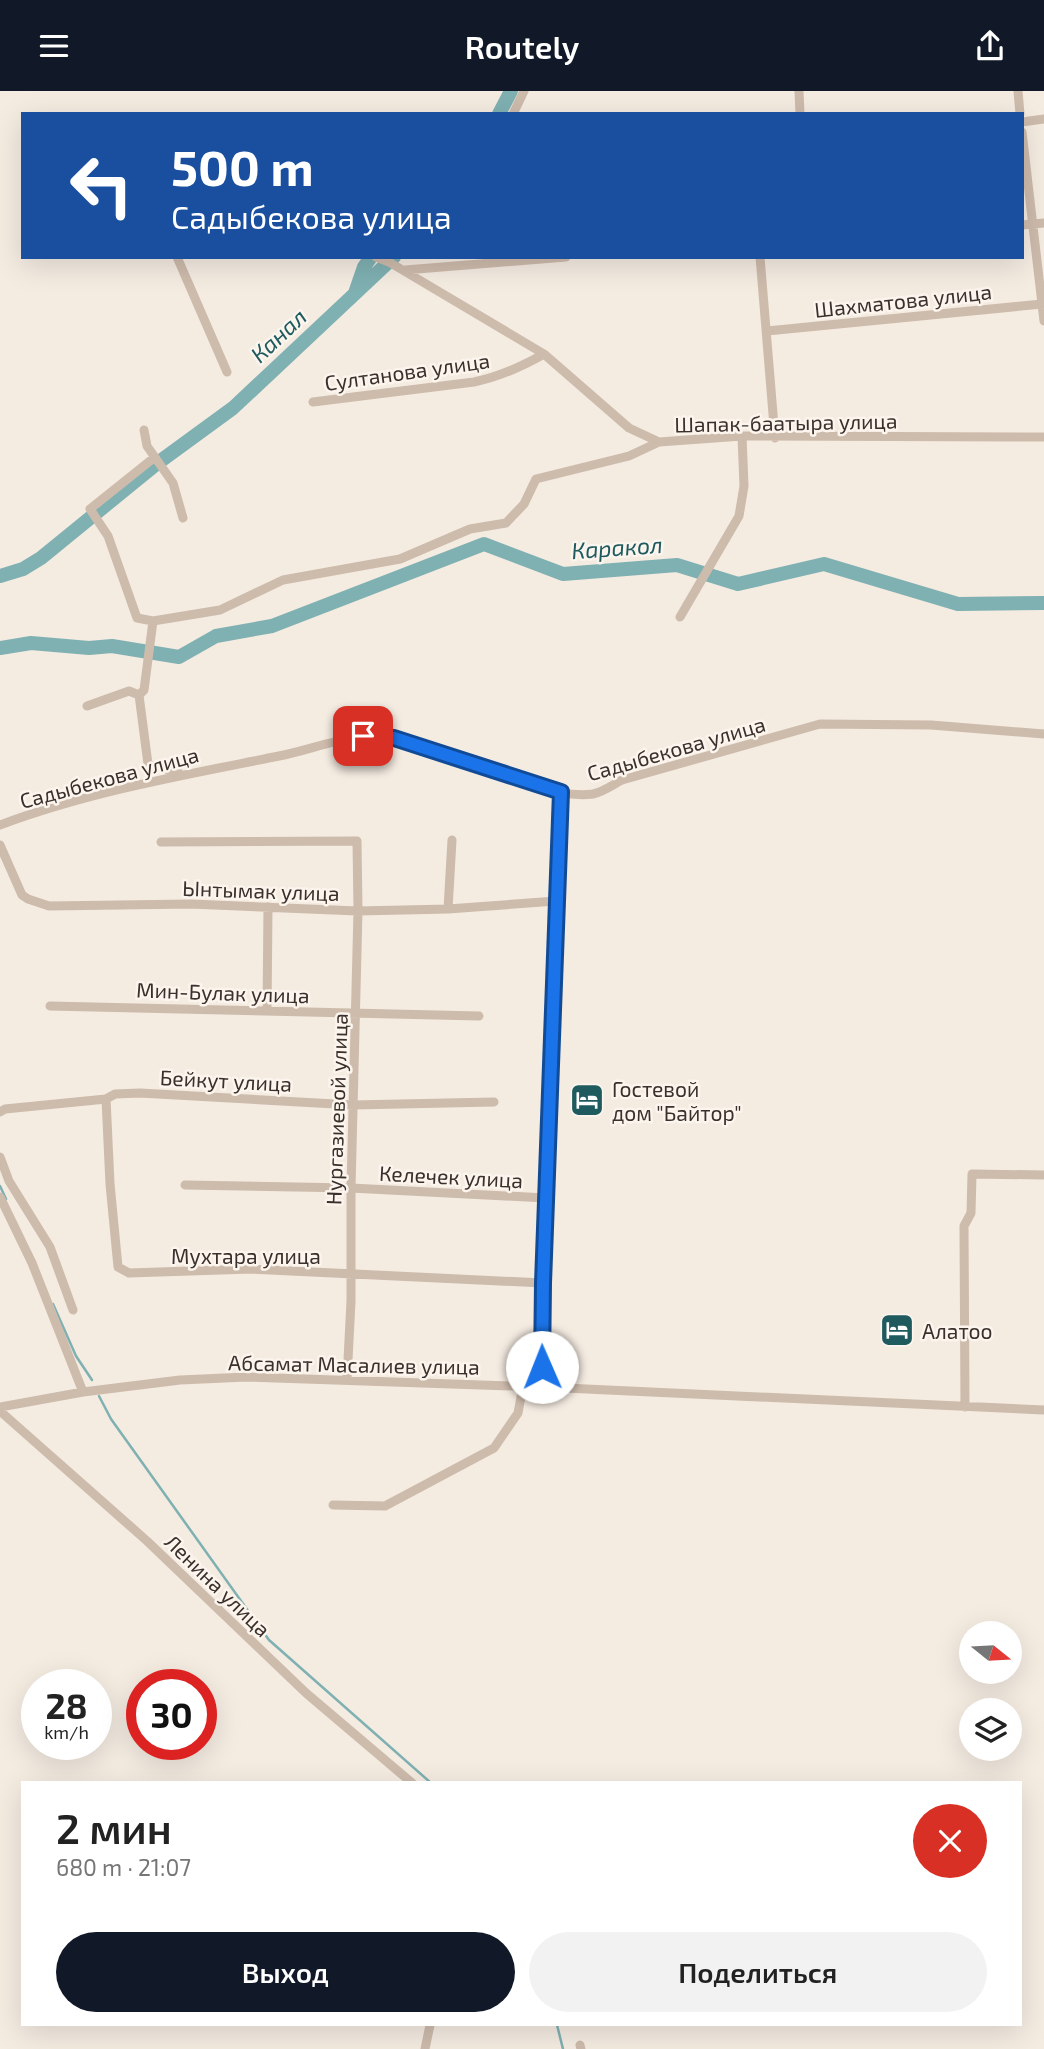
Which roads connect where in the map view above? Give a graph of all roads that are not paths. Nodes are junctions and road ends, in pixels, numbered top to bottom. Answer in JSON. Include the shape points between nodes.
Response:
{"nodes":[{"id":1,"x":524,"y":91,"type":"edge"},
{"id":2,"x":799,"y":91,"type":"edge"},
{"id":3,"x":1018,"y":91,"type":"edge"},
{"id":4,"x":514,"y":112,"type":"edge"},
{"id":5,"x":800,"y":112,"type":"edge"},
{"id":6,"x":1020,"y":112,"type":"edge"},
{"id":7,"x":1044,"y":119,"type":"edge"},
{"id":8,"x":1024,"y":122,"type":"edge"},
{"id":9,"x":1024,"y":149,"type":"edge"},
{"id":10,"x":1044,"y":223,"type":"edge"},
{"id":11,"x":1033,"y":224,"type":"junction"},
{"id":12,"x":1024,"y":225,"type":"edge"},
{"id":13,"x":178,"y":259,"type":"edge"},
{"id":14,"x":541,"y":259,"type":"edge"},
{"id":15,"x":761,"y":259,"type":"edge"},
{"id":16,"x":391,"y":260,"type":"edge"},
{"id":17,"x":403,"y":270,"type":"junction"},
{"id":18,"x":1042,"y":304,"type":"junction"},
{"id":19,"x":1044,"y":321,"type":"edge"},
{"id":20,"x":767,"y":331,"type":"junction"},
{"id":21,"x":544,"y":354,"type":"junction"},
{"id":22,"x":228,"y":372,"type":"dead end"},
{"id":23,"x":313,"y":403,"type":"dead end"},
{"id":24,"x":144,"y":430,"type":"dead end"},
{"id":25,"x":742,"y":436,"type":"junction"},
{"id":26,"x":1044,"y":437,"type":"edge"},
{"id":27,"x":775,"y":438,"type":"junction"},
{"id":28,"x":659,"y":442,"type":"junction"},
{"id":29,"x":155,"y":457,"type":"junction"},
{"id":30,"x":183,"y":518,"type":"dead end"},
{"id":31,"x":680,"y":617,"type":"dead end"},
{"id":32,"x":153,"y":621,"type":"junction"},
{"id":33,"x":139,"y":695,"type":"junction"},
{"id":34,"x":87,"y":706,"type":"dead end"},
{"id":35,"x":1044,"y":734,"type":"edge"},
{"id":36,"x":148,"y":764,"type":"junction"},
{"id":37,"x":181,"y":774,"type":"junction"},
{"id":38,"x":142,"y":783,"type":"junction"},
{"id":39,"x":561,"y":792,"type":"junction"},
{"id":40,"x":0,"y":825,"type":"edge"},
{"id":41,"x":452,"y":839,"type":"dead end"},
{"id":42,"x":161,"y":842,"type":"dead end"},
{"id":43,"x":0,"y":845,"type":"edge"},
{"id":44,"x":556,"y":901,"type":"junction"},
{"id":45,"x":268,"y":907,"type":"junction"},
{"id":46,"x":448,"y":909,"type":"junction"},
{"id":47,"x":358,"y":911,"type":"junction"},
{"id":48,"x":50,"y":1006,"type":"dead end"},
{"id":49,"x":267,"y":1011,"type":"junction"},
{"id":50,"x":356,"y":1014,"type":"junction"},
{"id":51,"x":479,"y":1016,"type":"dead end"},
{"id":52,"x":106,"y":1099,"type":"junction"},
{"id":53,"x":494,"y":1102,"type":"dead end"},
{"id":54,"x":353,"y":1105,"type":"junction"},
{"id":55,"x":0,"y":1112,"type":"edge"},
{"id":56,"x":0,"y":1157,"type":"edge"},
{"id":57,"x":1044,"y":1175,"type":"edge"},
{"id":58,"x":185,"y":1185,"type":"dead end"},
{"id":59,"x":351,"y":1188,"type":"junction"},
{"id":60,"x":0,"y":1197,"type":"edge"},
{"id":61,"x":546,"y":1198,"type":"junction"},
{"id":62,"x":350,"y":1274,"type":"junction"},
{"id":63,"x":543,"y":1283,"type":"junction"},
{"id":64,"x":73,"y":1310,"type":"dead end"},
{"id":65,"x":347,"y":1379,"type":"junction"},
{"id":66,"x":523,"y":1386,"type":"junction"},
{"id":67,"x":543,"y":1387,"type":"junction"},
{"id":68,"x":83,"y":1392,"type":"junction"},
{"id":69,"x":965,"y":1407,"type":"junction"},
{"id":70,"x":0,"y":1409,"type":"edge"},
{"id":71,"x":1044,"y":1410,"type":"edge"},
{"id":72,"x":333,"y":1505,"type":"dead end"},
{"id":73,"x":410,"y":1781,"type":"edge"},
{"id":74,"x":430,"y":2026,"type":"edge"},
{"id":75,"x":425,"y":2049,"type":"edge"}],
"edges":[{"from":1,"to":4,"type":"street"},
{"from":2,"to":5,"type":"street"},
{"from":3,"to":6,"type":"street"},
{"from":7,"to":8,"type":"street"},
{"from":9,"to":11,"type":"street"},
{"from":10,"to":11,"type":"street"},
{"from":11,"to":12,"type":"street"},
{"from":11,"to":18,"type":"street"},
{"from":13,"to":22,"type":"street"},
{"from":14,"to":17,"type":"street"},
{"from":15,"to":20,"type":"street"},
{"from":16,"to":17,"type":"street","name":"Шапак-баатыра улица"},
{"from":17,"to":21,"type":"street","name":"Шапак-баатыра улица"},
{"from":18,"to":19,"type":"street"},
{"from":18,"to":20,"type":"street","name":"Шахматова улица"},
{"from":20,"to":27,"type":"street"},
{"from":21,"to":23,"type":"street","name":"Султанова улица","via":[[493,378]]},
{"from":21,"to":28,"type":"street","name":"Шапак-баатыра улица","via":[[629,428]]},
{"from":24,"to":29,"type":"street"},
{"from":25,"to":27,"type":"street","name":"Шапак-баатыра улица"},
{"from":25,"to":28,"type":"street","name":"Шапак-баатыра улица"},
{"from":25,"to":31,"type":"street","via":[[744,486],[739,516]]},
{"from":26,"to":27,"type":"street","name":"Шапак-баатыра улица"},
{"from":28,"to":32,"type":"street","via":[[629,456],[536,479],[524,504],[506,523],[470,529],[400,559],[283,580],[220,610]]},
{"from":29,"to":30,"type":"street","via":[[173,484]]},
{"from":29,"to":32,"type":"street","via":[[90,509],[108,536],[137,618]]},
{"from":32,"to":33,"type":"street","via":[[144,690]]},
{"from":33,"to":34,"type":"street","via":[[129,691]]},
{"from":33,"to":36,"type":"street"},
{"from":35,"to":39,"type":"street","name":"Садыбекова улица","via":[[931,725],[820,724],[622,780],[595,794]]},
{"from":36,"to":37,"type":"street"},
{"from":36,"to":38,"type":"street"},
{"from":37,"to":38,"type":"street","name":"Садыбекова улица"},
{"from":37,"to":39,"type":"street","name":"Садыбекова улица","via":[[363,736],[394,738]]},
{"from":38,"to":40,"type":"street","name":"Садыбекова улица"},
{"from":39,"to":44,"type":"street"},
{"from":41,"to":46,"type":"street"},
{"from":42,"to":47,"type":"street","name":"Нургазиевой улица","via":[[357,841]]},
{"from":43,"to":45,"type":"street","name":"Ынтымак улица","via":[[22,895],[49,906]]},
{"from":44,"to":46,"type":"street","name":"Ынтымак улица"},
{"from":44,"to":61,"type":"street"},
{"from":45,"to":47,"type":"street","name":"Ынтымак улица"},
{"from":45,"to":49,"type":"street"},
{"from":46,"to":47,"type":"street","name":"Ынтымак улица"},
{"from":47,"to":50,"type":"street","name":"Нургазиевой улица"},
{"from":48,"to":49,"type":"street","name":"Мин-Булак улица"},
{"from":49,"to":50,"type":"street","name":"Мин-Булак улица"},
{"from":50,"to":51,"type":"street","name":"Мин-Булак улица"},
{"from":50,"to":54,"type":"street","name":"Нургазиевой улица"},
{"from":52,"to":54,"type":"street","name":"Бейкут улица","via":[[140,1093]]},
{"from":52,"to":55,"type":"street","name":"Бейкут улица"},
{"from":52,"to":62,"type":"street","name":"Мухтара улица","via":[[118,1267],[129,1273],[251,1269]]},
{"from":53,"to":54,"type":"street","name":"Бейкут улица"},
{"from":54,"to":59,"type":"street","name":"Нургазиевой улица"},
{"from":56,"to":64,"type":"street","via":[[9,1181],[50,1247]]},
{"from":57,"to":69,"type":"street","via":[[972,1174],[971,1213],[964,1226]]},
{"from":58,"to":59,"type":"street","name":"Келечек улица"},
{"from":59,"to":61,"type":"street","name":"Келечек улица"},
{"from":59,"to":62,"type":"street","name":"Нургазиевой улица"},
{"from":60,"to":68,"type":"street","via":[[32,1263]]},
{"from":61,"to":63,"type":"street"},
{"from":62,"to":63,"type":"street","name":"Мухтара улица"},
{"from":62,"to":65,"type":"street","name":"Нургазиевой улица"},
{"from":63,"to":67,"type":"street"},
{"from":65,"to":66,"type":"street","name":"Абсамат Масалиев улица"},
{"from":65,"to":68,"type":"street","name":"Абсамат Масалиев улица","via":[[180,1380]]},
{"from":66,"to":67,"type":"street","name":"Абсамат Масалиев улица"},
{"from":66,"to":72,"type":"street","via":[[519,1413],[494,1448],[385,1506]]},
{"from":67,"to":69,"type":"street","name":"Абсамат Масалиев улица"},
{"from":68,"to":70,"type":"street","name":"Абсамат Масалиев улица"},
{"from":69,"to":71,"type":"street","name":"Абсамат Масалиев улица"},
{"from":70,"to":73,"type":"street","name":"Ленина улица","via":[[306,1693]]},
{"from":74,"to":75,"type":"street"}]}
